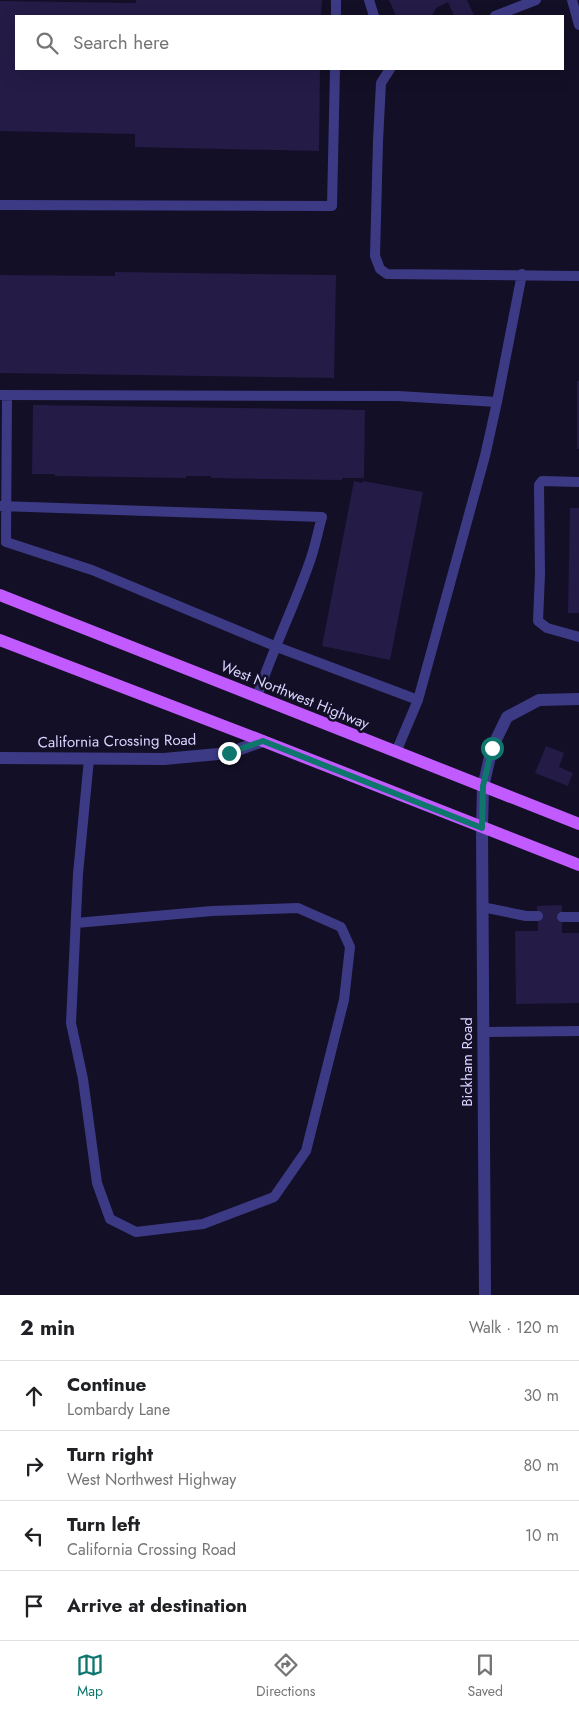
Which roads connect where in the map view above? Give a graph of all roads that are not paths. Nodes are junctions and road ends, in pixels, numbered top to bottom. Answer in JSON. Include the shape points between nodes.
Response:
{"nodes":[{"id":1,"x":336,"y":0,"type":"edge"},
{"id":2,"x":369,"y":0,"type":"edge"},
{"id":3,"x":536,"y":0,"type":"edge"},
{"id":4,"x":572,"y":0,"type":"edge"},
{"id":5,"x":336,"y":15,"type":"edge"},
{"id":6,"x":374,"y":15,"type":"edge"},
{"id":7,"x":498,"y":15,"type":"edge"},
{"id":8,"x":579,"y":25,"type":"edge"},
{"id":9,"x":335,"y":70,"type":"edge"},
{"id":10,"x":389,"y":70,"type":"edge"},
{"id":11,"x":0,"y":205,"type":"edge"},
{"id":12,"x":522,"y":274,"type":"junction"},
{"id":13,"x":579,"y":276,"type":"edge"},
{"id":14,"x":3,"y":395,"type":"edge"},
{"id":15,"x":497,"y":402,"type":"junction"},
{"id":16,"x":579,"y":482,"type":"edge"},
{"id":17,"x":2,"y":506,"type":"edge"},
{"id":18,"x":0,"y":595,"type":"edge"},
{"id":19,"x":579,"y":637,"type":"edge"},
{"id":20,"x":0,"y":640,"type":"edge"},
{"id":21,"x":277,"y":647,"type":"junction"},
{"id":22,"x":257,"y":697,"type":"junction"},
{"id":23,"x":579,"y":699,"type":"edge"},
{"id":24,"x":418,"y":700,"type":"junction"},
{"id":25,"x":263,"y":741,"type":"junction"},
{"id":26,"x":396,"y":752,"type":"junction"},
{"id":27,"x":0,"y":758,"type":"edge"},
{"id":28,"x":88,"y":759,"type":"junction"},
{"id":29,"x":483,"y":786,"type":"junction"},
{"id":30,"x":579,"y":824,"type":"edge"},
{"id":31,"x":482,"y":828,"type":"junction"},
{"id":32,"x":579,"y":866,"type":"edge"},
{"id":33,"x":482,"y":907,"type":"junction"},
{"id":34,"x":538,"y":916,"type":"dead end"},
{"id":35,"x":562,"y":917,"type":"dead end"},
{"id":36,"x":579,"y":917,"type":"edge"},
{"id":37,"x":76,"y":923,"type":"junction"},
{"id":38,"x":579,"y":1031,"type":"edge"},
{"id":39,"x":483,"y":1032,"type":"junction"},
{"id":40,"x":485,"y":1295,"type":"edge"}],
"edges":[{"from":1,"to":5,"type":"lane"},
{"from":2,"to":6,"type":"lane"},
{"from":3,"to":7,"type":"lane"},
{"from":4,"to":8,"type":"lane"},
{"from":9,"to":11,"type":"lane","via":[[332,206]]},
{"from":10,"to":12,"type":"lane","via":[[381,83],[378,141],[376,256],[380,269],[387,274]]},
{"from":12,"to":13,"type":"lane"},
{"from":12,"to":15,"type":"lane"},
{"from":14,"to":15,"type":"lane","via":[[398,396]]},
{"from":14,"to":17,"type":"lane"},
{"from":15,"to":24,"type":"lane"},
{"from":16,"to":19,"type":"lane","via":[[542,481],[539,485],[538,621],[547,628]]},
{"from":17,"to":21,"type":"lane","via":[[6,542],[92,570]]},
{"from":17,"to":21,"type":"lane","via":[[322,516],[310,560]]},
{"from":18,"to":22,"type":"main road","name":"West Northwest Highway"},
{"from":20,"to":25,"type":"main road"},
{"from":21,"to":22,"type":"lane","via":[[268,662]]},
{"from":21,"to":24,"type":"lane"},
{"from":22,"to":26,"type":"main road","name":"West Northwest Highway"},
{"from":23,"to":29,"type":"street","name":"Bickham Road","via":[[539,700],[507,717],[492,748]]},
{"from":24,"to":26,"type":"lane"},
{"from":25,"to":28,"type":"street","name":"California Crossing Road","via":[[229,753],[164,759]]},
{"from":25,"to":31,"type":"main road"},
{"from":26,"to":29,"type":"main road","name":"West Northwest Highway"},
{"from":27,"to":28,"type":"street","name":"California Crossing Road"},
{"from":28,"to":37,"type":"lane"},
{"from":29,"to":30,"type":"main road","name":"West Northwest Highway"},
{"from":29,"to":31,"type":"street","name":"Bickham Road"},
{"from":31,"to":32,"type":"main road"},
{"from":31,"to":33,"type":"street","name":"Bickham Road"},
{"from":33,"to":34,"type":"lane"},
{"from":33,"to":39,"type":"street","name":"Bickham Road"},
{"from":35,"to":36,"type":"lane"},
{"from":37,"to":37,"type":"lane","via":[[71,1023],[83,1079],[97,1183],[110,1219],[136,1232],[203,1224],[274,1196],[306,1151],[344,1000],[350,947],[341,926],[298,908],[212,911]]},
{"from":38,"to":39,"type":"lane"},
{"from":39,"to":40,"type":"street","name":"Bickham Road"}]}
